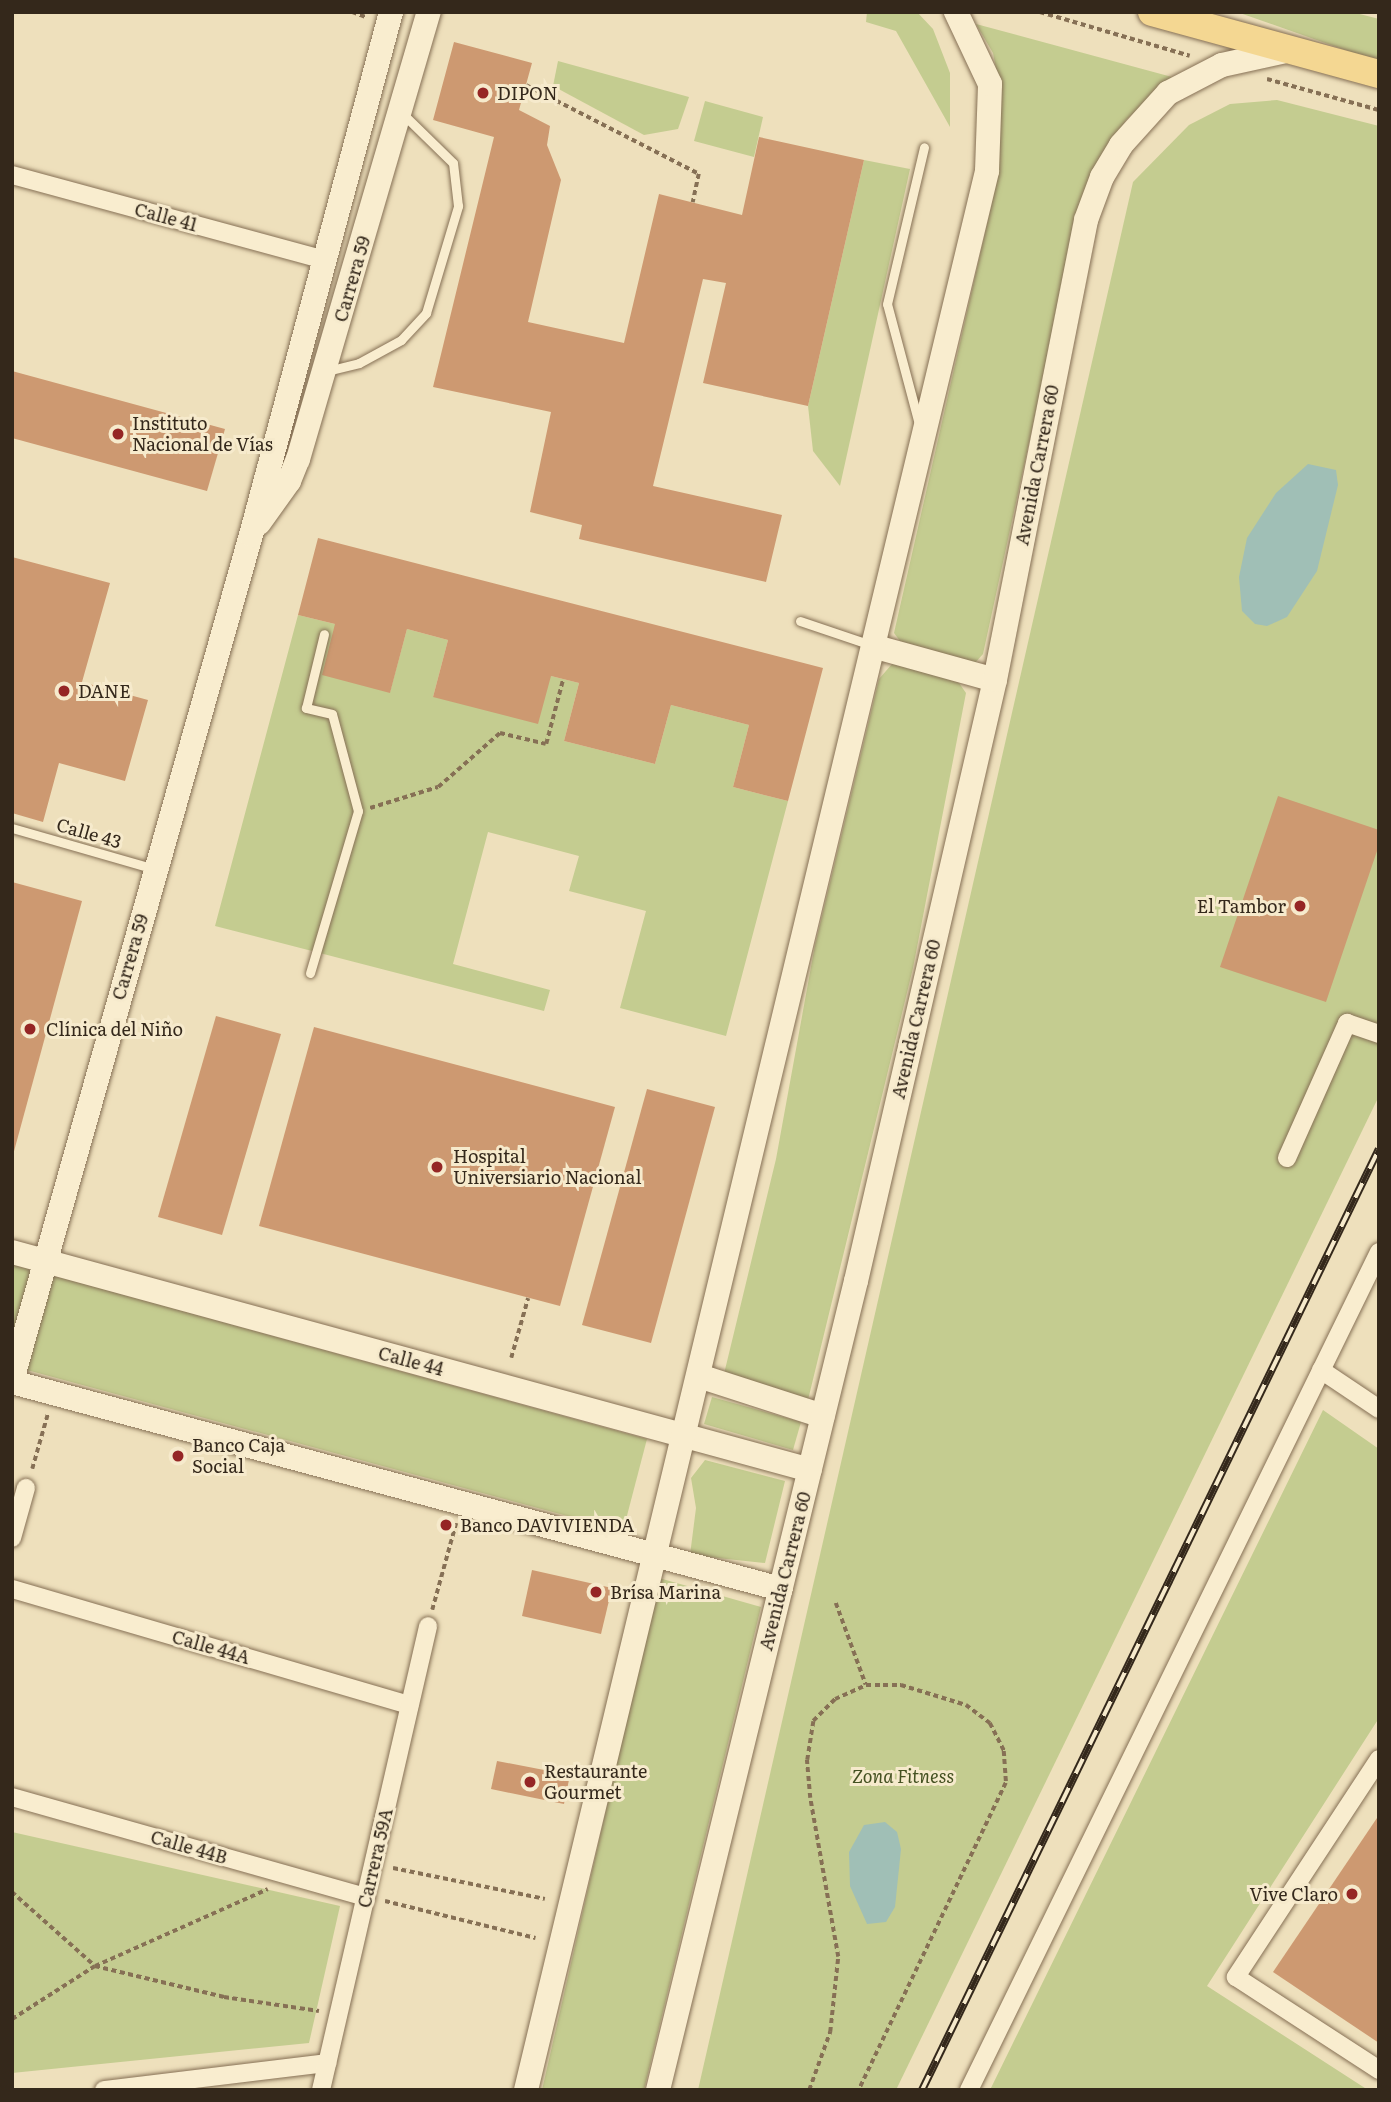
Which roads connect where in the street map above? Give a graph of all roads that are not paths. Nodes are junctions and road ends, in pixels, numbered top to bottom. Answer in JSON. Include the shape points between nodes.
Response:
{"nodes":[{"id":1,"x":391,"y":12,"type":"edge"},
{"id":2,"x":429,"y":12,"type":"edge"},
{"id":3,"x":956,"y":12,"type":"edge"},
{"id":4,"x":1152,"y":12,"type":"edge"},
{"id":5,"x":1220,"y":12,"type":"edge"},
{"id":6,"x":1290,"y":50,"type":"junction"},
{"id":7,"x":1379,"y":75,"type":"edge"},
{"id":8,"x":401,"y":112,"type":"junction"},
{"id":9,"x":924,"y":147,"type":"dead end"},
{"id":10,"x":12,"y":175,"type":"edge"},
{"id":11,"x":321,"y":259,"type":"junction"},
{"id":12,"x":325,"y":371,"type":"junction"},
{"id":13,"x":925,"y":442,"type":"junction"},
{"id":14,"x":251,"y":535,"type":"junction"},
{"id":15,"x":800,"y":621,"type":"dead end"},
{"id":16,"x":324,"y":634,"type":"dead end"},
{"id":17,"x":876,"y":647,"type":"junction"},
{"id":18,"x":995,"y":680,"type":"junction"},
{"id":19,"x":12,"y":828,"type":"edge"},
{"id":20,"x":157,"y":869,"type":"junction"},
{"id":21,"x":310,"y":973,"type":"dead end"},
{"id":22,"x":1379,"y":1034,"type":"edge"},
{"id":23,"x":1287,"y":1158,"type":"dead end"},
{"id":24,"x":12,"y":1252,"type":"edge"},
{"id":25,"x":1379,"y":1252,"type":"edge"},
{"id":26,"x":46,"y":1261,"type":"junction"},
{"id":27,"x":1321,"y":1370,"type":"junction"},
{"id":28,"x":699,"y":1376,"type":"junction"},
{"id":29,"x":12,"y":1381,"type":"edge"},
{"id":30,"x":1379,"y":1409,"type":"edge"},
{"id":31,"x":823,"y":1416,"type":"junction"},
{"id":32,"x":683,"y":1436,"type":"junction"},
{"id":33,"x":810,"y":1470,"type":"junction"},
{"id":34,"x":26,"y":1488,"type":"road end"},
{"id":35,"x":12,"y":1538,"type":"edge"},
{"id":36,"x":653,"y":1555,"type":"junction"},
{"id":37,"x":12,"y":1589,"type":"edge"},
{"id":38,"x":781,"y":1589,"type":"junction"},
{"id":39,"x":428,"y":1626,"type":"road end"},
{"id":40,"x":409,"y":1704,"type":"junction"},
{"id":41,"x":1379,"y":1759,"type":"edge"},
{"id":42,"x":12,"y":1797,"type":"edge"},
{"id":43,"x":366,"y":1897,"type":"junction"},
{"id":44,"x":327,"y":2063,"type":"junction"},
{"id":45,"x":1379,"y":2070,"type":"edge"},
{"id":46,"x":104,"y":2090,"type":"edge"},
{"id":47,"x":321,"y":2090,"type":"edge"},
{"id":48,"x":526,"y":2090,"type":"edge"},
{"id":49,"x":658,"y":2090,"type":"edge"},
{"id":50,"x":969,"y":2090,"type":"edge"}],
"edges":[{"from":1,"to":11,"type":"main road","name":"Carrera 59"},
{"from":2,"to":8,"type":"main road","name":"Carrera 59"},
{"from":3,"to":13,"type":"main road","via":[[984,64],[993,118],[987,171]]},
{"from":4,"to":6,"type":"main road"},
{"from":5,"to":6,"type":"main road"},
{"from":6,"to":7,"type":"main road"},
{"from":6,"to":18,"type":"main road","name":"Avenida Carrera 60","via":[[1222,65],[1168,93],[1141,118],[1101,177],[1086,220]]},
{"from":8,"to":12,"type":"main road","name":"Carrera 59"},
{"from":8,"to":12,"type":"lane","via":[[453,163],[454,219],[426,313],[401,340],[359,363]]},
{"from":9,"to":13,"type":"lane","via":[[887,304]]},
{"from":10,"to":11,"type":"street","name":"Calle 41"},
{"from":11,"to":14,"type":"main road","name":"Carrera 59"},
{"from":12,"to":14,"type":"main road","name":"Carrera 59","via":[[289,481]]},
{"from":13,"to":17,"type":"main road"},
{"from":14,"to":20,"type":"main road","name":"Carrera 59"},
{"from":15,"to":17,"type":"lane"},
{"from":16,"to":21,"type":"lane","via":[[306,708],[332,714],[358,811]]},
{"from":17,"to":18,"type":"main road"},
{"from":17,"to":28,"type":"main road"},
{"from":18,"to":31,"type":"main road","name":"Avenida Carrera 60"},
{"from":19,"to":20,"type":"lane","name":"Calle 43"},
{"from":20,"to":26,"type":"main road","name":"Carrera 59"},
{"from":22,"to":23,"type":"street","via":[[1347,1023]]},
{"from":24,"to":26,"type":"main road","name":"Calle 44"},
{"from":25,"to":27,"type":"street"},
{"from":26,"to":29,"type":"main road","name":"Carrera 59"},
{"from":26,"to":32,"type":"main road","name":"Calle 44"},
{"from":27,"to":30,"type":"street"},
{"from":27,"to":50,"type":"street"},
{"from":28,"to":31,"type":"main road"},
{"from":28,"to":32,"type":"main road"},
{"from":29,"to":36,"type":"main road"},
{"from":31,"to":33,"type":"main road","name":"Avenida Carrera 60"},
{"from":32,"to":33,"type":"main road","name":"Calle 44"},
{"from":32,"to":36,"type":"main road"},
{"from":33,"to":38,"type":"main road","name":"Avenida Carrera 60"},
{"from":34,"to":35,"type":"street"},
{"from":36,"to":38,"type":"main road"},
{"from":36,"to":48,"type":"main road"},
{"from":37,"to":40,"type":"street","name":"Calle 44A"},
{"from":38,"to":49,"type":"main road","name":"Avenida Carrera 60"},
{"from":39,"to":40,"type":"street","name":"Carrera 59A"},
{"from":40,"to":43,"type":"street","name":"Carrera 59A"},
{"from":41,"to":45,"type":"street","via":[[1236,1977]]},
{"from":42,"to":43,"type":"street","name":"Calle 44B"},
{"from":43,"to":44,"type":"street","name":"Carrera 59A"},
{"from":44,"to":46,"type":"street"},
{"from":44,"to":47,"type":"street","name":"Carrera 59A"}]}
